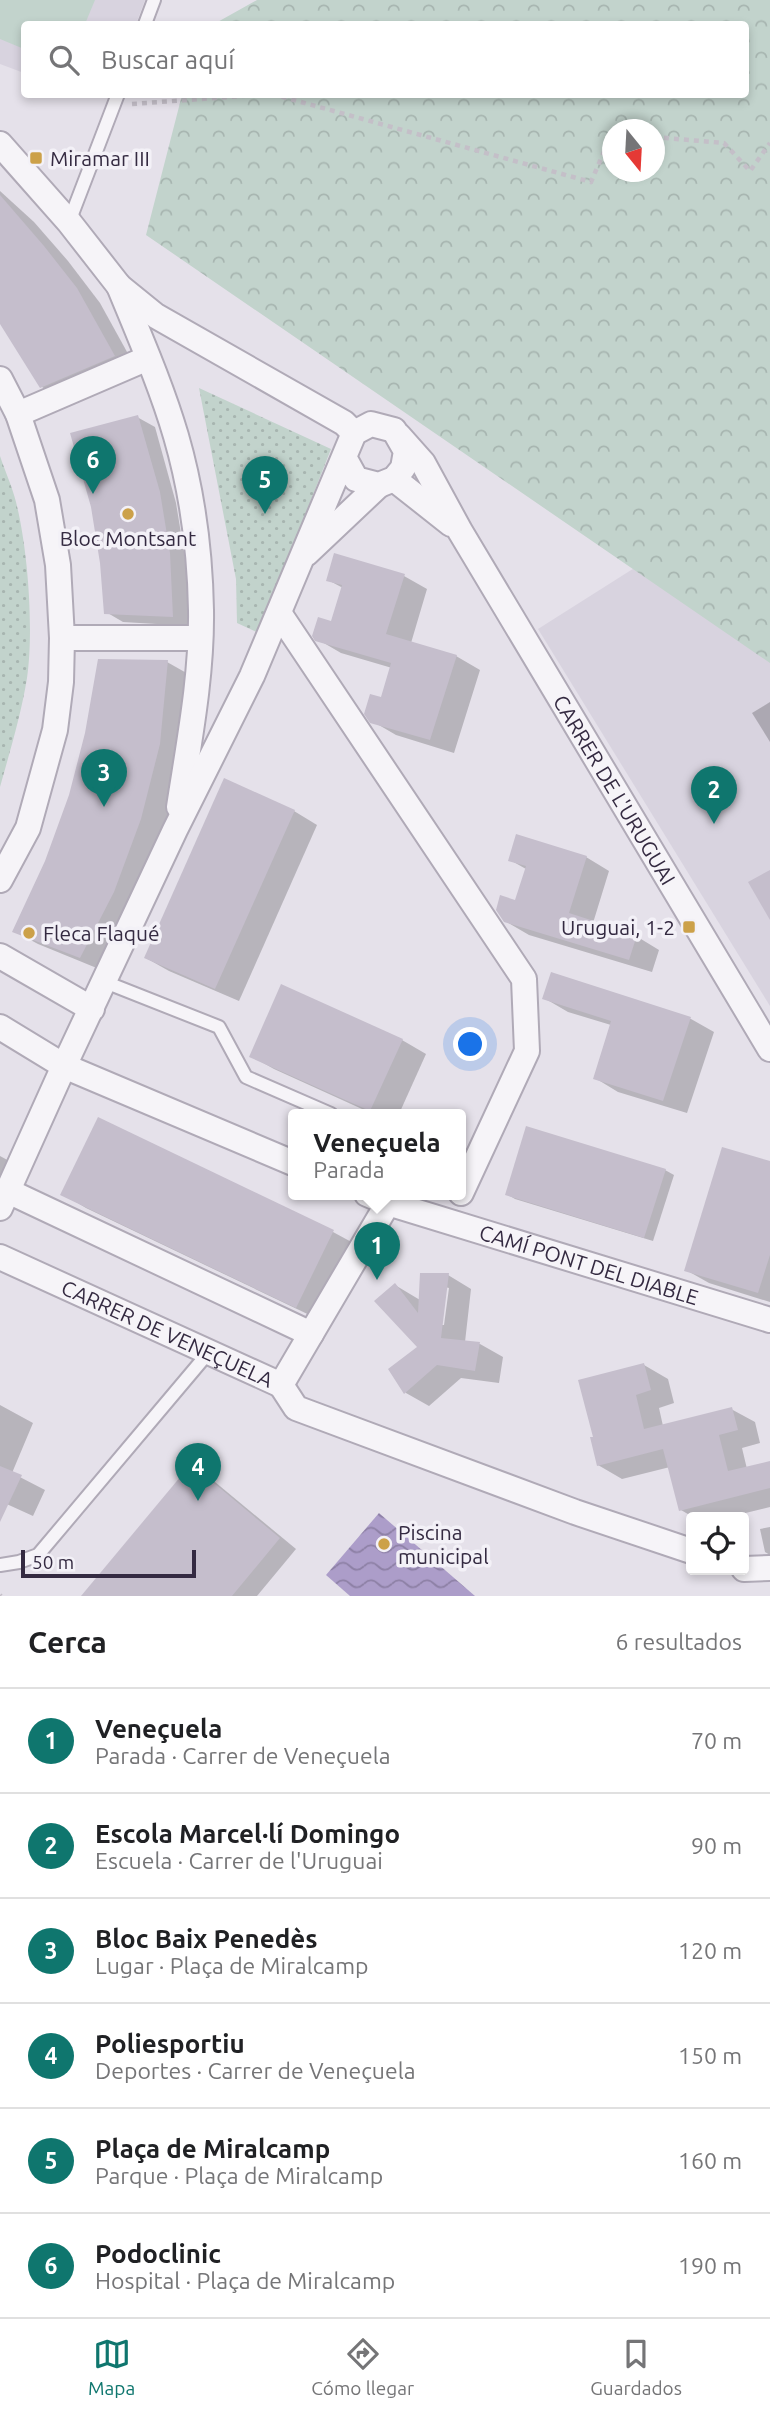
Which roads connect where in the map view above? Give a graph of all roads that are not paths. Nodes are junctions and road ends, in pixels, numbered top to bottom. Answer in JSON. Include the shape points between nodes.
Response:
{"nodes":[{"id":1,"x":154,"y":0,"type":"edge"},
{"id":2,"x":146,"y":21,"type":"edge"},
{"id":3,"x":116,"y":100,"type":"edge"},
{"id":4,"x":0,"y":144,"type":"edge"},
{"id":5,"x":69,"y":222,"type":"junction"},
{"id":6,"x":118,"y":286,"type":"junction"},
{"id":7,"x":148,"y":358,"type":"junction"},
{"id":8,"x":0,"y":379,"type":"edge"},
{"id":9,"x":18,"y":414,"type":"junction"},
{"id":10,"x":394,"y":430,"type":"junction"},
{"id":11,"x":354,"y":433,"type":"junction"},
{"id":12,"x":345,"y":459,"type":"junction"},
{"id":13,"x":386,"y":482,"type":"junction"},
{"id":14,"x":460,"y":531,"type":"junction"},
{"id":15,"x":301,"y":558,"type":"junction"},
{"id":16,"x":279,"y":613,"type":"junction"},
{"id":17,"x":62,"y":638,"type":"junction"},
{"id":18,"x":199,"y":638,"type":"junction"},
{"id":19,"x":175,"y":830,"type":"junction"},
{"id":20,"x":0,"y":880,"type":"edge"},
{"id":21,"x":0,"y":956,"type":"edge"},
{"id":22,"x":105,"y":982,"type":"junction"},
{"id":23,"x":92,"y":1009,"type":"junction"},
{"id":24,"x":0,"y":1027,"type":"edge"},
{"id":25,"x":770,"y":1049,"type":"edge"},
{"id":26,"x":64,"y":1066,"type":"junction"},
{"id":27,"x":320,"y":1109,"type":"edge"},
{"id":28,"x":288,"y":1161,"type":"edge"},
{"id":29,"x":466,"y":1179,"type":"edge"},
{"id":30,"x":4,"y":1200,"type":"edge"},
{"id":31,"x":378,"y":1200,"type":"edge"},
{"id":32,"x":381,"y":1200,"type":"edge"},
{"id":33,"x":458,"y":1200,"type":"edge"},
{"id":34,"x":448,"y":1222,"type":"junction"},
{"id":35,"x":0,"y":1257,"type":"edge"},
{"id":36,"x":770,"y":1320,"type":"edge"},
{"id":37,"x":311,"y":1334,"type":"junction"},
{"id":38,"x":209,"y":1352,"type":"junction"},
{"id":39,"x":281,"y":1385,"type":"junction"},
{"id":40,"x":686,"y":1549,"type":"edge"},
{"id":41,"x":0,"y":1565,"type":"edge"},
{"id":42,"x":749,"y":1569,"type":"edge"},
{"id":43,"x":770,"y":1569,"type":"edge"}],
"edges":[{"from":1,"to":2,"type":"lane"},
{"from":3,"to":5,"type":"lane"},
{"from":4,"to":5,"type":"street"},
{"from":5,"to":6,"type":"street"},
{"from":6,"to":7,"type":"street"},
{"from":6,"to":11,"type":"street","via":[[156,316],[344,423]]},
{"from":7,"to":9,"type":"street"},
{"from":7,"to":18,"type":"street","via":[[176,436],[189,494],[201,610]]},
{"from":8,"to":9,"type":"street"},
{"from":9,"to":17,"type":"street","via":[[47,500],[58,565]]},
{"from":10,"to":11,"type":"street","via":[[371,424]]},
{"from":10,"to":13,"type":"street","via":[[406,451],[403,468]]},
{"from":10,"to":14,"type":"street","name":"CARRER DE L'URUGUAI","via":[[423,463]]},
{"from":11,"to":12,"type":"street"},
{"from":12,"to":13,"type":"street","via":[[356,479]]},
{"from":12,"to":15,"type":"street"},
{"from":13,"to":14,"type":"street"},
{"from":13,"to":15,"type":"street"},
{"from":14,"to":25,"type":"street","name":"CARRER DE L'URUGUAI"},
{"from":15,"to":16,"type":"street"},
{"from":16,"to":19,"type":"street"},
{"from":16,"to":29,"type":"street","via":[[524,979],[527,1051],[476,1150]]},
{"from":17,"to":18,"type":"street"},
{"from":17,"to":20,"type":"street","via":[[55,730],[28,828]]},
{"from":18,"to":19,"type":"street","via":[[195,704]]},
{"from":19,"to":22,"type":"street"},
{"from":21,"to":23,"type":"street"},
{"from":22,"to":23,"type":"street"},
{"from":22,"to":27,"type":"lane","via":[[219,1027],[246,1077]]},
{"from":23,"to":26,"type":"street"},
{"from":24,"to":26,"type":"street"},
{"from":26,"to":28,"type":"street"},
{"from":26,"to":30,"type":"street"},
{"from":30,"to":37,"type":"street"},
{"from":31,"to":37,"type":"street","name":"CARRER DE VENEÇUELA"},
{"from":32,"to":34,"type":"street","name":"CAMÍ PONT DEL DIABLE"},
{"from":33,"to":34,"type":"street"},
{"from":34,"to":36,"type":"street","name":"CAMÍ PONT DEL DIABLE"},
{"from":35,"to":38,"type":"street","name":"CARRER DE VENEÇUELA"},
{"from":37,"to":39,"type":"street","name":"CARRER DE VENEÇUELA"},
{"from":38,"to":39,"type":"street","name":"CARRER DE VENEÇUELA"},
{"from":38,"to":41,"type":"lane","via":[[38,1555]]},
{"from":39,"to":40,"type":"street","via":[[296,1408]]},
{"from":42,"to":43,"type":"street"}]}
